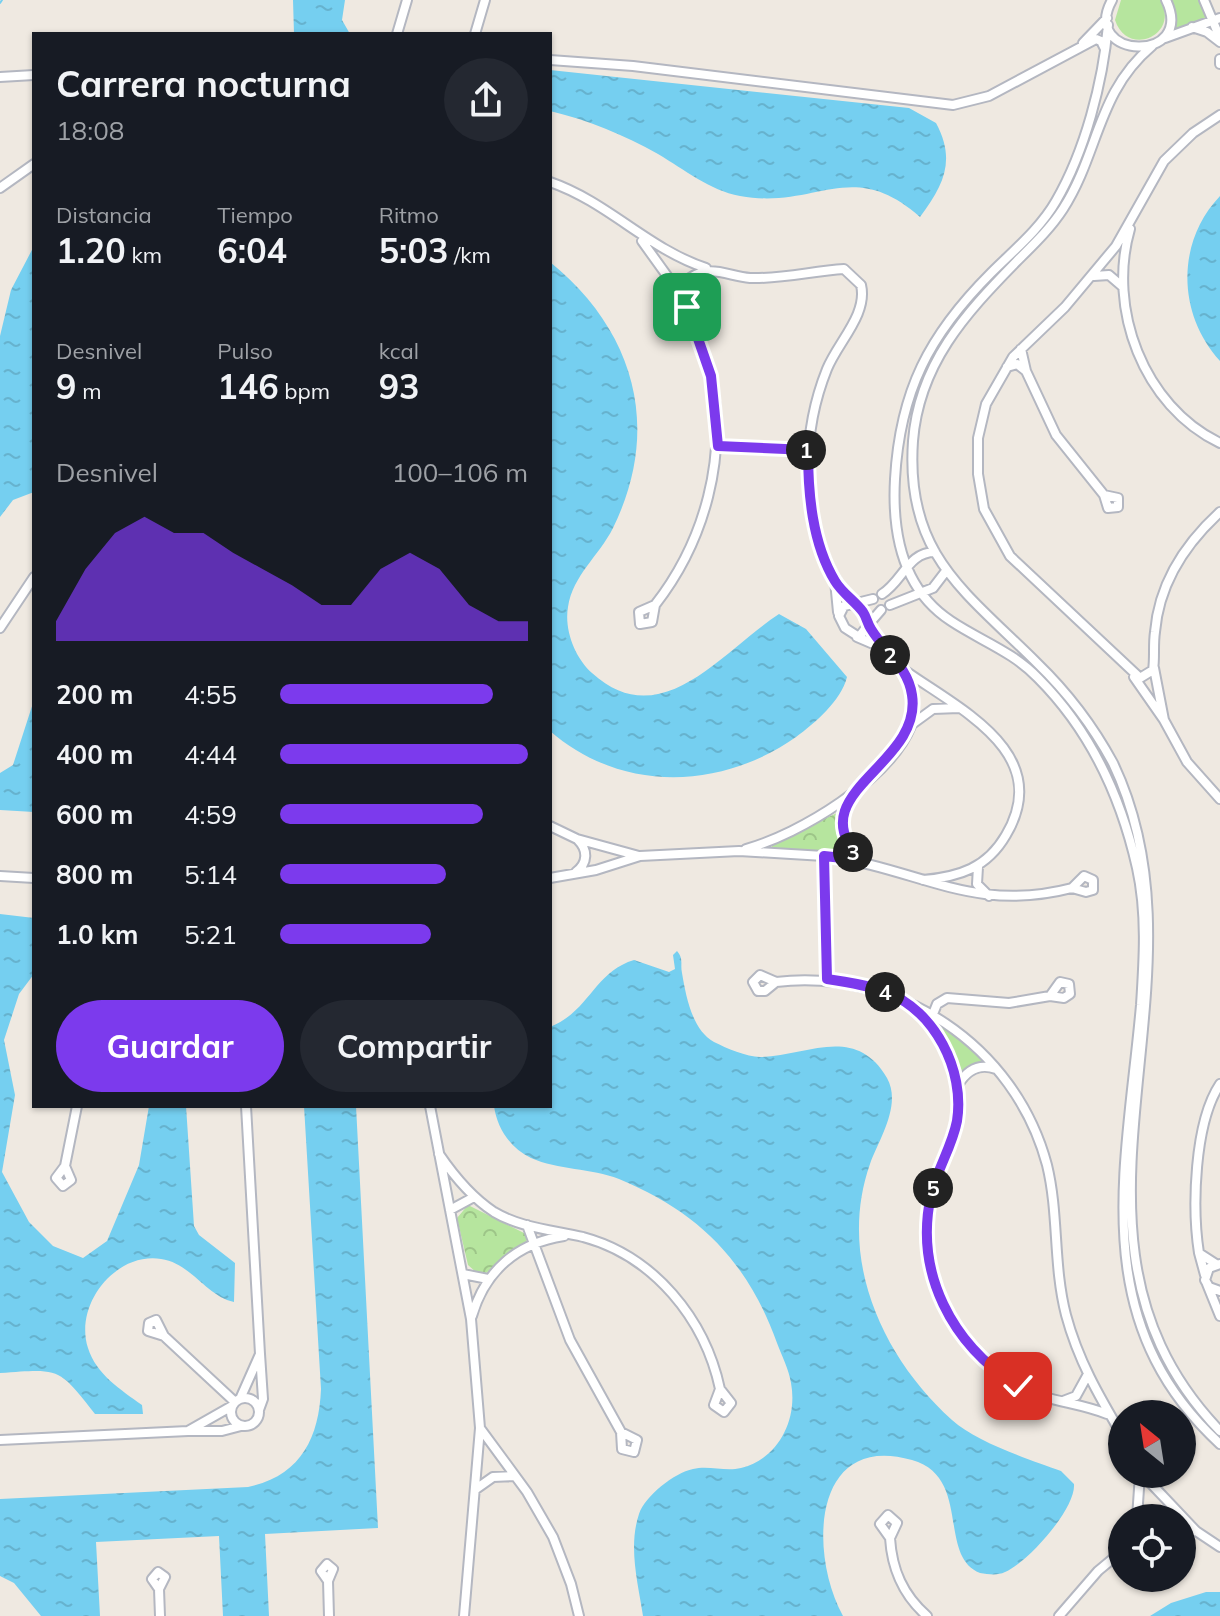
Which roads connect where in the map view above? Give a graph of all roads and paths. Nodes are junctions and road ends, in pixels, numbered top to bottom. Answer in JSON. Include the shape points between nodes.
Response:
{"nodes":[{"id":1,"x":407,"y":0,"type":"edge"},
{"id":2,"x":485,"y":0,"type":"edge"},
{"id":3,"x":1166,"y":0,"type":"edge"},
{"id":4,"x":1204,"y":0,"type":"edge"},
{"id":5,"x":1108,"y":10,"type":"edge"},
{"id":6,"x":1217,"y":19,"type":"edge"},
{"id":7,"x":1191,"y":27,"type":"junction"},
{"id":8,"x":398,"y":32,"type":"edge"},
{"id":9,"x":476,"y":32,"type":"edge"},
{"id":10,"x":1220,"y":40,"type":"edge"},
{"id":11,"x":1156,"y":43,"type":"junction"},
{"id":12,"x":1083,"y":44,"type":"junction"},
{"id":13,"x":1105,"y":54,"type":"junction"},
{"id":14,"x":552,"y":60,"type":"edge"},
{"id":15,"x":32,"y":75,"type":"edge"},
{"id":16,"x":2,"y":76,"type":"edge"},
{"id":17,"x":1220,"y":115,"type":"edge"},
{"id":18,"x":32,"y":165,"type":"edge"},
{"id":19,"x":552,"y":183,"type":"edge"},
{"id":20,"x":0,"y":188,"type":"edge"},
{"id":21,"x":1134,"y":215,"type":"junction"},
{"id":22,"x":635,"y":233,"type":"junction"},
{"id":23,"x":1106,"y":259,"type":"junction"},
{"id":24,"x":1123,"y":267,"type":"junction"},
{"id":25,"x":711,"y":270,"type":"junction"},
{"id":26,"x":1093,"y":276,"type":"junction"},
{"id":27,"x":1123,"y":288,"type":"junction"},
{"id":28,"x":684,"y":299,"type":"junction"},
{"id":29,"x":1021,"y":349,"type":"junction"},
{"id":30,"x":1006,"y":368,"type":"junction"},
{"id":31,"x":1026,"y":371,"type":"junction"},
{"id":32,"x":1220,"y":443,"type":"edge"},
{"id":33,"x":718,"y":446,"type":"junction"},
{"id":34,"x":808,"y":450,"type":"junction"},
{"id":35,"x":1104,"y":495,"type":"dead end"},
{"id":36,"x":1220,"y":512,"type":"edge"},
{"id":37,"x":935,"y":552,"type":"junction"},
{"id":38,"x":906,"y":569,"type":"junction"},
{"id":39,"x":946,"y":571,"type":"junction"},
{"id":40,"x":32,"y":580,"type":"edge"},
{"id":41,"x":834,"y":581,"type":"junction"},
{"id":42,"x":892,"y":588,"type":"junction"},
{"id":43,"x":919,"y":591,"type":"junction"},
{"id":44,"x":899,"y":599,"type":"junction"},
{"id":45,"x":853,"y":604,"type":"junction"},
{"id":46,"x":655,"y":605,"type":"dead end"},
{"id":47,"x":839,"y":616,"type":"junction"},
{"id":48,"x":868,"y":625,"type":"junction"},
{"id":49,"x":0,"y":628,"type":"edge"},
{"id":50,"x":855,"y":636,"type":"junction"},
{"id":51,"x":886,"y":649,"type":"junction"},
{"id":52,"x":1154,"y":664,"type":"junction"},
{"id":53,"x":905,"y":671,"type":"junction"},
{"id":54,"x":1134,"y":676,"type":"junction"},
{"id":55,"x":959,"y":708,"type":"junction"},
{"id":56,"x":1164,"y":720,"type":"junction"},
{"id":57,"x":911,"y":725,"type":"junction"},
{"id":58,"x":851,"y":795,"type":"junction"},
{"id":59,"x":1220,"y":799,"type":"edge"},
{"id":60,"x":552,"y":827,"type":"edge"},
{"id":61,"x":577,"y":839,"type":"junction"},
{"id":62,"x":739,"y":851,"type":"junction"},
{"id":63,"x":640,"y":856,"type":"junction"},
{"id":64,"x":824,"y":856,"type":"junction"},
{"id":65,"x":861,"y":860,"type":"junction"},
{"id":66,"x":978,"y":867,"type":"junction"},
{"id":67,"x":573,"y":874,"type":"junction"},
{"id":68,"x":0,"y":876,"type":"edge"},
{"id":69,"x":32,"y":878,"type":"edge"},
{"id":70,"x":552,"y":878,"type":"edge"},
{"id":71,"x":923,"y":880,"type":"junction"},
{"id":72,"x":1072,"y":888,"type":"dead end"},
{"id":73,"x":989,"y":897,"type":"junction"},
{"id":74,"x":827,"y":979,"type":"junction"},
{"id":75,"x":776,"y":982,"type":"dead end"},
{"id":76,"x":1050,"y":996,"type":"dead end"},
{"id":77,"x":909,"y":1004,"type":"junction"},
{"id":78,"x":933,"y":1014,"type":"junction"},
{"id":79,"x":998,"y":1069,"type":"junction"},
{"id":80,"x":1220,"y":1084,"type":"edge"},
{"id":81,"x":958,"y":1085,"type":"junction"},
{"id":82,"x":77,"y":1108,"type":"edge"},
{"id":83,"x":246,"y":1108,"type":"edge"},
{"id":84,"x":430,"y":1108,"type":"edge"},
{"id":85,"x":437,"y":1150,"type":"junction"},
{"id":86,"x":65,"y":1166,"type":"dead end"},
{"id":87,"x":474,"y":1197,"type":"junction"},
{"id":88,"x":450,"y":1210,"type":"junction"},
{"id":89,"x":527,"y":1225,"type":"junction"},
{"id":90,"x":573,"y":1235,"type":"junction"},
{"id":91,"x":535,"y":1243,"type":"junction"},
{"id":92,"x":1199,"y":1253,"type":"junction"},
{"id":93,"x":1218,"y":1264,"type":"edge"},
{"id":94,"x":463,"y":1274,"type":"junction"},
{"id":95,"x":488,"y":1279,"type":"junction"},
{"id":96,"x":1206,"y":1279,"type":"junction"},
{"id":97,"x":1220,"y":1291,"type":"edge"},
{"id":98,"x":1220,"y":1316,"type":"edge"},
{"id":99,"x":471,"y":1319,"type":"junction"},
{"id":100,"x":164,"y":1336,"type":"dead end"},
{"id":101,"x":260,"y":1354,"type":"junction"},
{"id":102,"x":1087,"y":1375,"type":"junction"},
{"id":103,"x":720,"y":1389,"type":"dead end"},
{"id":104,"x":236,"y":1402,"type":"junction"},
{"id":105,"x":1059,"y":1402,"type":"junction"},
{"id":106,"x":259,"y":1410,"type":"junction"},
{"id":107,"x":1107,"y":1414,"type":"joint"},
{"id":108,"x":241,"y":1426,"type":"junction"},
{"id":109,"x":480,"y":1428,"type":"junction"},
{"id":110,"x":188,"y":1431,"type":"junction"},
{"id":111,"x":1220,"y":1431,"type":"edge"},
{"id":112,"x":621,"y":1432,"type":"dead end"},
{"id":113,"x":0,"y":1440,"type":"edge"},
{"id":114,"x":1220,"y":1444,"type":"edge"},
{"id":115,"x":513,"y":1476,"type":"junction"},
{"id":116,"x":1155,"y":1488,"type":"edge"},
{"id":117,"x":476,"y":1489,"type":"junction"},
{"id":118,"x":1170,"y":1504,"type":"edge"},
{"id":119,"x":1196,"y":1531,"type":"edge"},
{"id":120,"x":890,"y":1538,"type":"dead end"},
{"id":121,"x":1220,"y":1547,"type":"edge"},
{"id":122,"x":1108,"y":1563,"type":"edge"},
{"id":123,"x":328,"y":1581,"type":"dead end"},
{"id":124,"x":159,"y":1589,"type":"dead end"},
{"id":125,"x":160,"y":1616,"type":"edge"},
{"id":126,"x":329,"y":1616,"type":"edge"},
{"id":127,"x":464,"y":1616,"type":"edge"},
{"id":128,"x":579,"y":1616,"type":"edge"},
{"id":129,"x":927,"y":1616,"type":"edge"},
{"id":130,"x":1059,"y":1616,"type":"edge"}],
"edges":[{"from":1,"to":8,"type":"street"},
{"from":2,"to":9,"type":"street"},
{"from":3,"to":11,"type":"street","via":[[1171,18]]},
{"from":4,"to":6,"type":"street","via":[[1205,10]]},
{"from":5,"to":11,"type":"street","via":[[1122,44],[1137,49]]},
{"from":5,"to":12,"type":"street"},
{"from":5,"to":13,"type":"street"},
{"from":6,"to":7,"type":"street"},
{"from":6,"to":10,"type":"street"},
{"from":7,"to":10,"type":"street"},
{"from":7,"to":11,"type":"street"},
{"from":11,"to":37,"type":"street","via":[[1134,63],[1107,103],[1059,215],[971,307],[929,373],[916,416],[912,465],[918,505]]},
{"from":12,"to":13,"type":"street","via":[[1101,41]]},
{"from":12,"to":14,"type":"street","via":[[989,96],[953,105]]},
{"from":13,"to":38,"type":"street","via":[[1080,143],[1056,201],[958,306],[915,378],[901,424],[895,478],[897,539]]},
{"from":15,"to":16,"type":"street"},
{"from":17,"to":21,"type":"street","via":[[1164,161]]},
{"from":18,"to":20,"type":"street"},
{"from":19,"to":22,"type":"street","via":[[597,204]]},
{"from":21,"to":23,"type":"street"},
{"from":21,"to":24,"type":"street"},
{"from":22,"to":25,"type":"street","via":[[671,255]]},
{"from":22,"to":28,"type":"street"},
{"from":23,"to":24,"type":"street","via":[[1117,259]]},
{"from":23,"to":26,"type":"street"},
{"from":24,"to":27,"type":"street"},
{"from":25,"to":28,"type":"street","via":[[690,278]]},
{"from":25,"to":34,"type":"street","via":[[775,278],[844,269],[861,285],[863,304],[827,370]]},
{"from":26,"to":27,"type":"street","via":[[1109,275]]},
{"from":26,"to":29,"type":"street"},
{"from":27,"to":32,"type":"street","via":[[1130,330],[1146,370],[1181,415]]},
{"from":28,"to":33,"type":"street","via":[[709,367]]},
{"from":29,"to":30,"type":"street"},
{"from":29,"to":31,"type":"street"},
{"from":30,"to":31,"type":"street","via":[[1017,364]]},
{"from":30,"to":54,"type":"street","via":[[986,404],[978,438],[978,474],[991,524],[1020,568]]},
{"from":31,"to":35,"type":"street","via":[[1056,435]]},
{"from":33,"to":34,"type":"street"},
{"from":33,"to":46,"type":"street","via":[[700,523],[682,565]]},
{"from":34,"to":41,"type":"street","via":[[811,505]]},
{"from":36,"to":52,"type":"street","via":[[1188,546],[1164,589]]},
{"from":37,"to":38,"type":"street","via":[[918,555]]},
{"from":37,"to":39,"type":"street"},
{"from":38,"to":42,"type":"street"},
{"from":38,"to":43,"type":"street"},
{"from":39,"to":43,"type":"street","via":[[933,588]]},
{"from":39,"to":111,"type":"street","via":[[1081,713],[1115,767],[1138,821],[1152,888],[1155,962],[1132,1193],[1134,1254],[1167,1360]]},
{"from":40,"to":49,"type":"street"},
{"from":41,"to":45,"type":"street"},
{"from":41,"to":47,"type":"street"},
{"from":42,"to":44,"type":"street"},
{"from":42,"to":45,"type":"street"},
{"from":43,"to":44,"type":"street"},
{"from":43,"to":114,"type":"street","via":[[950,621],[1018,660],[1053,694],[1092,749],[1125,818],[1142,890],[1145,958],[1122,1202],[1125,1268],[1139,1321],[1160,1367]]},
{"from":44,"to":48,"type":"street"},
{"from":45,"to":47,"type":"street","via":[[844,606]]},
{"from":45,"to":48,"type":"street"},
{"from":47,"to":50,"type":"street"},
{"from":48,"to":50,"type":"street"},
{"from":48,"to":51,"type":"street"},
{"from":50,"to":51,"type":"street"},
{"from":51,"to":53,"type":"street"},
{"from":52,"to":54,"type":"street","via":[[1146,677]]},
{"from":52,"to":56,"type":"street"},
{"from":53,"to":55,"type":"street"},
{"from":53,"to":57,"type":"street","via":[[912,695]]},
{"from":54,"to":56,"type":"street"},
{"from":55,"to":57,"type":"street","via":[[933,709]]},
{"from":55,"to":66,"type":"street","via":[[1000,742],[1017,781],[1010,828]]},
{"from":56,"to":59,"type":"street","via":[[1187,762]]},
{"from":57,"to":58,"type":"street","via":[[876,772]]},
{"from":58,"to":62,"type":"street","via":[[807,824]]},
{"from":58,"to":65,"type":"street","via":[[844,806],[842,830]]},
{"from":60,"to":61,"type":"street"},
{"from":61,"to":63,"type":"street"},
{"from":61,"to":67,"type":"street","via":[[585,859]]},
{"from":62,"to":63,"type":"street"},
{"from":62,"to":64,"type":"street"},
{"from":63,"to":67,"type":"street"},
{"from":64,"to":65,"type":"street"},
{"from":64,"to":74,"type":"street"},
{"from":65,"to":71,"type":"street"},
{"from":66,"to":71,"type":"street"},
{"from":66,"to":73,"type":"street","via":[[977,884]]},
{"from":67,"to":70,"type":"street"},
{"from":68,"to":69,"type":"street"},
{"from":71,"to":73,"type":"street"},
{"from":72,"to":73,"type":"street","via":[[1037,896]]},
{"from":74,"to":75,"type":"street"},
{"from":74,"to":77,"type":"street","via":[[887,992]]},
{"from":76,"to":78,"type":"street","via":[[1009,1003],[947,998]]},
{"from":77,"to":78,"type":"street"},
{"from":77,"to":81,"type":"street","via":[[939,1038]]},
{"from":78,"to":79,"type":"street"},
{"from":79,"to":81,"type":"street","via":[[970,1070]]},
{"from":79,"to":102,"type":"street","via":[[1031,1121],[1046,1165],[1061,1291]]},
{"from":80,"to":92,"type":"street","via":[[1203,1136],[1196,1213]]},
{"from":81,"to":105,"type":"street","via":[[954,1134],[927,1216],[937,1293],[957,1331],[992,1369]]},
{"from":82,"to":86,"type":"street"},
{"from":83,"to":101,"type":"street"},
{"from":84,"to":85,"type":"street"},
{"from":85,"to":87,"type":"street"},
{"from":85,"to":88,"type":"street"},
{"from":87,"to":88,"type":"street"},
{"from":87,"to":89,"type":"street"},
{"from":88,"to":94,"type":"street"},
{"from":89,"to":90,"type":"street"},
{"from":89,"to":91,"type":"street"},
{"from":90,"to":91,"type":"street"},
{"from":90,"to":103,"type":"street","via":[[626,1256],[669,1289],[700,1331]]},
{"from":91,"to":95,"type":"street","via":[[505,1260]]},
{"from":91,"to":112,"type":"street","via":[[570,1340]]},
{"from":92,"to":93,"type":"street"},
{"from":92,"to":96,"type":"street"},
{"from":93,"to":96,"type":"street"},
{"from":94,"to":95,"type":"street"},
{"from":94,"to":99,"type":"street"},
{"from":95,"to":99,"type":"street"},
{"from":96,"to":97,"type":"street"},
{"from":96,"to":98,"type":"street"},
{"from":99,"to":109,"type":"street"},
{"from":100,"to":104,"type":"street"},
{"from":101,"to":104,"type":"street"},
{"from":101,"to":106,"type":"street"},
{"from":102,"to":105,"type":"street","via":[[1076,1396]]},
{"from":102,"to":107,"type":"street"},
{"from":104,"to":106,"type":"street","via":[[254,1401]]},
{"from":104,"to":108,"type":"street","via":[[232,1418]]},
{"from":104,"to":110,"type":"street"},
{"from":105,"to":107,"type":"street"},
{"from":106,"to":108,"type":"street","via":[[256,1422]]},
{"from":108,"to":110,"type":"street"},
{"from":109,"to":115,"type":"street"},
{"from":109,"to":117,"type":"street"},
{"from":110,"to":113,"type":"street"},
{"from":115,"to":117,"type":"street","via":[[493,1477]]},
{"from":115,"to":128,"type":"street","via":[[553,1537]]},
{"from":116,"to":118,"type":"street"},
{"from":117,"to":127,"type":"street"},
{"from":119,"to":121,"type":"street"},
{"from":120,"to":129,"type":"street","via":[[895,1572]]},
{"from":122,"to":130,"type":"street"},
{"from":123,"to":126,"type":"street"},
{"from":124,"to":125,"type":"street"}]}
